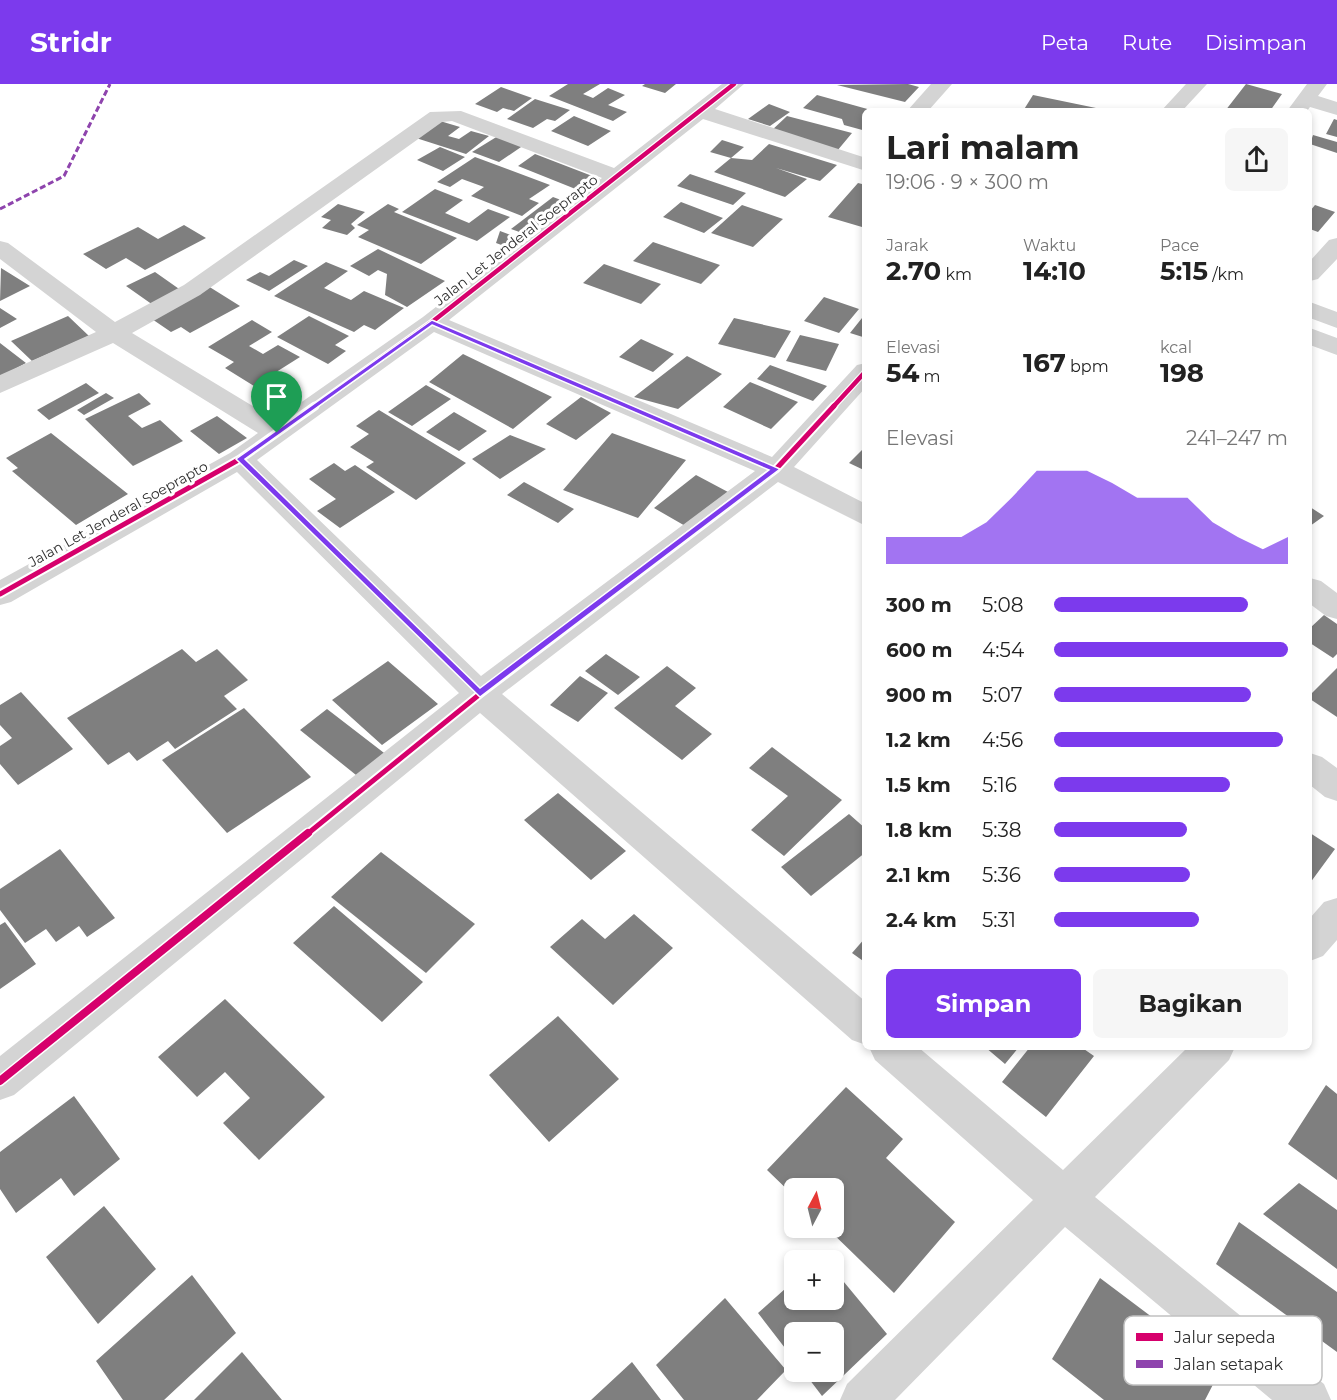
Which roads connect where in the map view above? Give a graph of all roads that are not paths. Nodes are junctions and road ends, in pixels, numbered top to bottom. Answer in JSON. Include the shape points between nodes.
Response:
{"nodes":[{"id":1,"x":734,"y":84,"type":"edge"},
{"id":2,"x":942,"y":84,"type":"edge"},
{"id":3,"x":1197,"y":84,"type":"edge"},
{"id":4,"x":1306,"y":98,"type":"edge"},
{"id":5,"x":920,"y":108,"type":"edge"},
{"id":6,"x":1174,"y":108,"type":"edge"},
{"id":7,"x":1337,"y":109,"type":"edge"},
{"id":8,"x":700,"y":111,"type":"junction"},
{"id":9,"x":862,"y":164,"type":"edge"},
{"id":10,"x":617,"y":176,"type":"junction"},
{"id":11,"x":1337,"y":245,"type":"edge"},
{"id":12,"x":0,"y":248,"type":"edge"},
{"id":13,"x":1312,"y":272,"type":"edge"},
{"id":14,"x":1312,"y":310,"type":"edge"},
{"id":15,"x":1337,"y":321,"type":"edge"},
{"id":16,"x":432,"y":322,"type":"junction"},
{"id":17,"x":114,"y":333,"type":"junction"},
{"id":18,"x":1312,"y":337,"type":"edge"},
{"id":19,"x":1337,"y":347,"type":"edge"},
{"id":20,"x":862,"y":375,"type":"edge"},
{"id":21,"x":0,"y":385,"type":"edge"},
{"id":22,"x":277,"y":433,"type":"junction"},
{"id":23,"x":240,"y":459,"type":"junction"},
{"id":24,"x":776,"y":469,"type":"junction"},
{"id":25,"x":862,"y":514,"type":"edge"},
{"id":26,"x":1312,"y":591,"type":"edge"},
{"id":27,"x":0,"y":594,"type":"edge"},
{"id":28,"x":1337,"y":608,"type":"edge"},
{"id":29,"x":480,"y":694,"type":"junction"},
{"id":30,"x":1312,"y":768,"type":"edge"},
{"id":31,"x":1337,"y":787,"type":"edge"},
{"id":32,"x":1337,"y":914,"type":"edge"},
{"id":33,"x":1312,"y":942,"type":"edge"},
{"id":34,"x":862,"y":1024,"type":"edge"},
{"id":35,"x":891,"y":1050,"type":"edge"},
{"id":36,"x":1212,"y":1050,"type":"edge"},
{"id":37,"x":0,"y":1081,"type":"edge"},
{"id":38,"x":1065,"y":1200,"type":"junction"},
{"id":39,"x":1206,"y":1316,"type":"edge"},
{"id":40,"x":1290,"y":1385,"type":"edge"},
{"id":41,"x":863,"y":1400,"type":"edge"},
{"id":42,"x":1308,"y":1400,"type":"edge"}],
"edges":[{"from":1,"to":8,"type":"street","name":"Jalan Let Jenderal Soeprapto"},
{"from":2,"to":5,"type":"street"},
{"from":3,"to":6,"type":"street"},
{"from":4,"to":7,"type":"street"},
{"from":8,"to":9,"type":"street"},
{"from":8,"to":10,"type":"street","name":"Jalan Let Jenderal Soeprapto"},
{"from":10,"to":16,"type":"street","name":"Jalan Let Jenderal Soeprapto"},
{"from":10,"to":17,"type":"street","via":[[454,116],[437,116],[192,290]]},
{"from":11,"to":13,"type":"street"},
{"from":12,"to":17,"type":"street"},
{"from":14,"to":15,"type":"street"},
{"from":16,"to":22,"type":"street","name":"Jalan Let Jenderal Soeprapto"},
{"from":16,"to":24,"type":"street"},
{"from":17,"to":21,"type":"street"},
{"from":17,"to":22,"type":"street"},
{"from":18,"to":19,"type":"street"},
{"from":20,"to":24,"type":"street"},
{"from":22,"to":23,"type":"street","name":"Jalan Let Jenderal Soeprapto"},
{"from":23,"to":27,"type":"street","name":"Jalan Let Jenderal Soeprapto"},
{"from":23,"to":29,"type":"street"},
{"from":24,"to":25,"type":"street"},
{"from":24,"to":29,"type":"street"},
{"from":26,"to":28,"type":"street"},
{"from":29,"to":34,"type":"street"},
{"from":29,"to":37,"type":"street"},
{"from":30,"to":31,"type":"street"},
{"from":32,"to":33,"type":"street"},
{"from":35,"to":38,"type":"street"},
{"from":36,"to":38,"type":"street"},
{"from":38,"to":39,"type":"street"},
{"from":38,"to":41,"type":"street"},
{"from":40,"to":42,"type":"street"}]}
